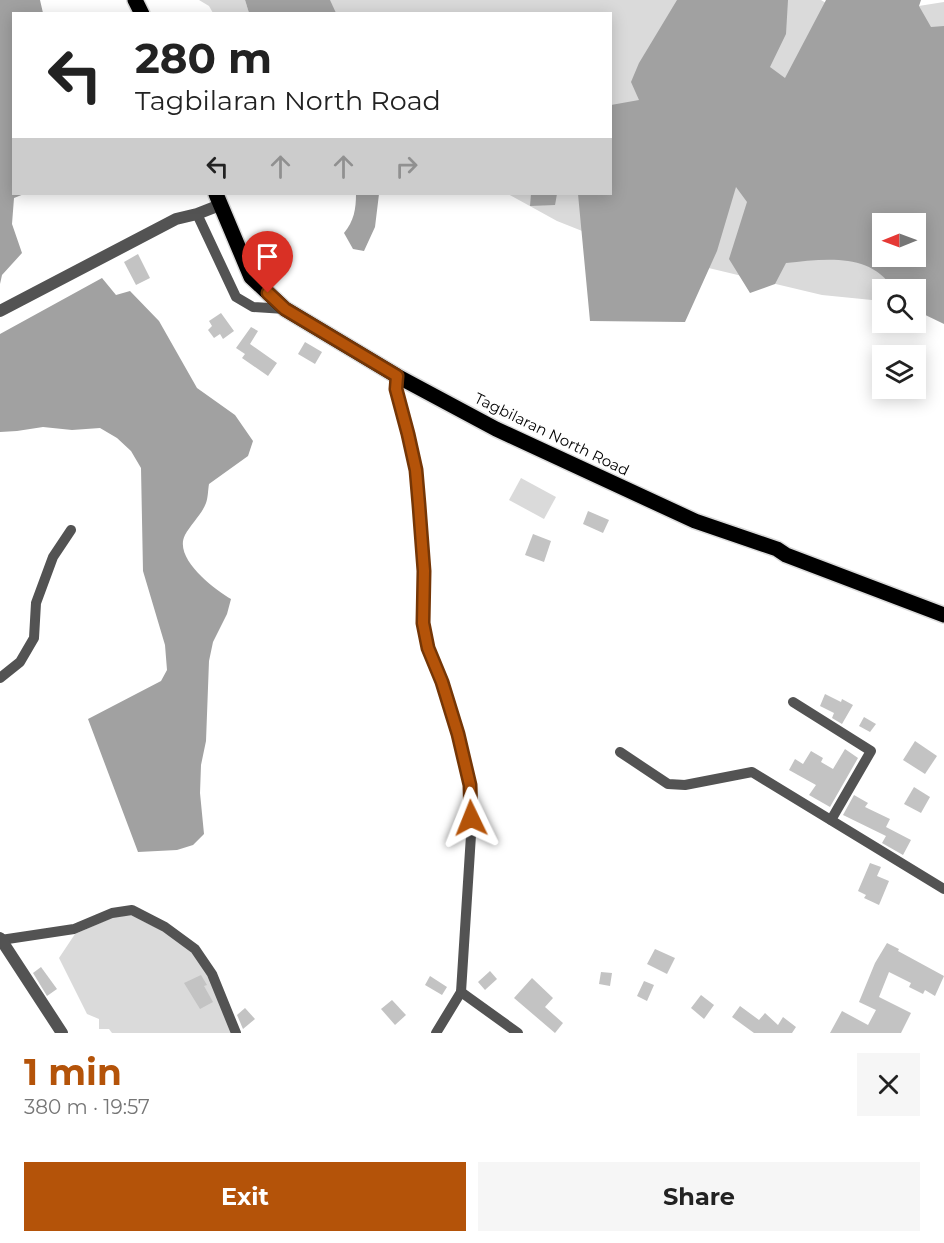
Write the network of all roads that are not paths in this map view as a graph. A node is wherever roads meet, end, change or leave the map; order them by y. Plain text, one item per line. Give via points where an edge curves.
1 (218, 199) edge
2 (197, 214) junction
3 (285, 309) junction
4 (0, 311) edge
5 (397, 376) junction
6 (71, 530) dead end
7 (944, 615) edge
8 (0, 678) edge
9 (793, 702) dead end
10 (620, 752) dead end
11 (831, 820) junction
12 (944, 889) edge
13 (0, 939) edge
14 (461, 992) junction
15 (62, 1033) edge
16 (236, 1033) edge
17 (436, 1033) edge
18 (518, 1033) edge

1 - 2 street
1 - 3 main road, Tagbilaran North Road via 251,277
2 - 3 street via 236,297 252,307
2 - 4 street via 176,219
3 - 5 main road, Tagbilaran North Road
5 - 7 main road, Tagbilaran North Road via 496,429 695,521
5 - 14 street via 396,389 416,470 424,571 423,623 470,785 471,835
6 - 8 street via 53,557 36,603 34,638 20,662
9 - 11 street via 872,751
10 - 11 street via 668,784 685,786 752,772
11 - 12 street
13 - 15 street
13 - 16 street via 74,929 112,913 132,910 165,927 195,950 212,974
14 - 17 street
14 - 18 street

